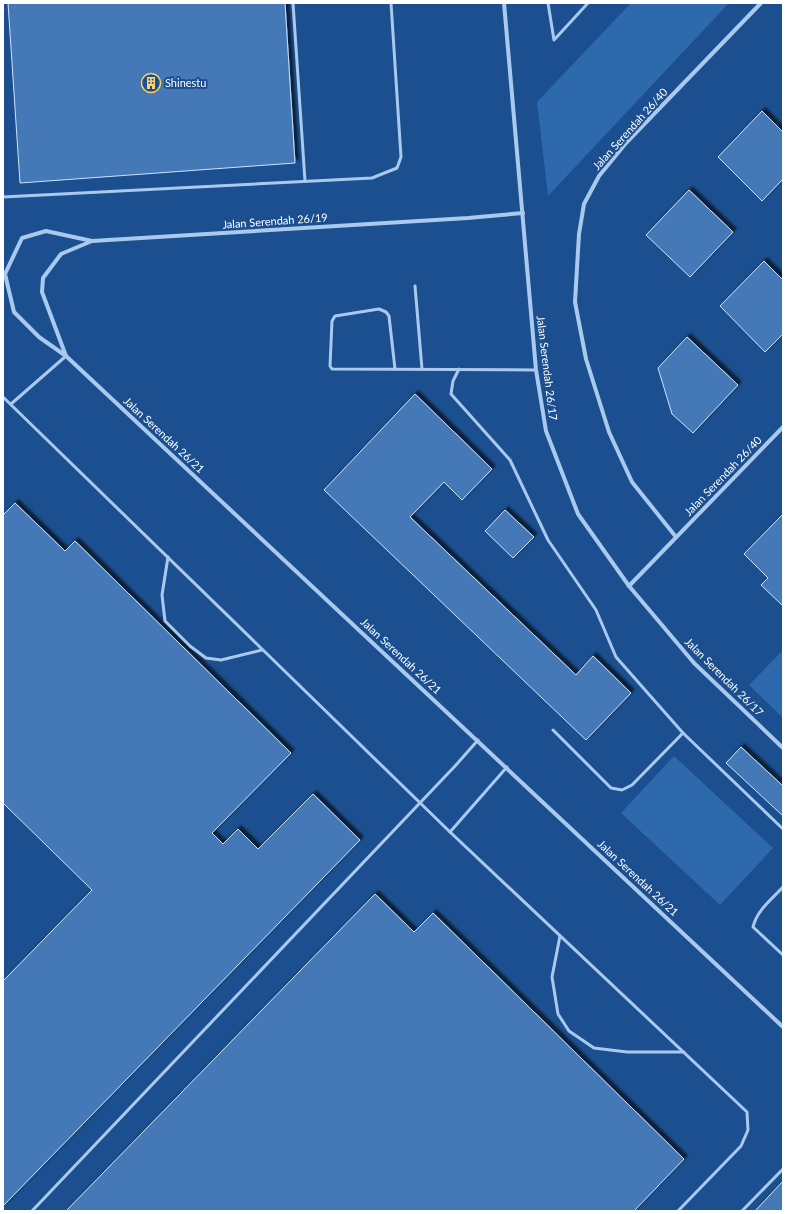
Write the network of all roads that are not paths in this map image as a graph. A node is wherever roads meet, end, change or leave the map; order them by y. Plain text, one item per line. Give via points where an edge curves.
1 (293, 3) edge
2 (392, 3) edge
3 (504, 3) edge
4 (548, 3) edge
5 (588, 3) edge
6 (762, 3) edge
7 (305, 181) junction
8 (3, 198) edge
9 (523, 212) junction
10 (92, 241) junction
11 (43, 278) joint
12 (415, 286) dead end
13 (66, 356) junction
14 (395, 369) junction
15 (422, 369) junction
16 (458, 369) junction
17 (536, 370) junction
18 (3, 397) edge
19 (10, 404) junction
20 (783, 428) edge
21 (676, 537) junction
22 (168, 557) junction
23 (629, 586) junction
24 (262, 650) junction
25 (553, 730) dead end
26 (683, 733) junction
27 (478, 740) junction
28 (783, 748) edge
29 (507, 767) junction
30 (419, 803) junction
31 (783, 829) edge
32 (450, 832) junction
33 (783, 886) edge
34 (560, 936) junction
35 (783, 955) edge
36 (783, 1027) edge
37 (684, 1052) junction
38 (783, 1169) edge
39 (32, 1211) edge
40 (678, 1211) edge
41 (742, 1211) edge

1 - 7 lane
2 - 7 lane via 402,157 397,168 372,178
3 - 9 street, Jalan Serendah 26/17
4 - 5 lane via 554,40
6 - 21 street, Jalan Serendah 26/40 via 626,143 599,176 584,204 579,234 575,302 586,359 609,432 632,482
7 - 8 lane
9 - 10 street, Jalan Serendah 26/19 via 468,218
9 - 17 street, Jalan Serendah 26/17
10 - 11 street, Jalan Serendah 26/19 via 61,254
10 - 13 street via 46,231 22,238 5,274 14,312 39,337
11 - 13 street, Jalan Serendah 26/21 via 42,292
12 - 15 lane
13 - 19 lane
13 - 27 street, Jalan Serendah 26/21
14 - 14 lane via 332,369 332,321 335,316 379,309 386,312 390,316
14 - 15 lane
15 - 16 lane
16 - 17 lane
16 - 26 lane via 451,394 510,460 548,540 596,610 616,657
17 - 23 street, Jalan Serendah 26/17 via 546,431 578,514
18 - 19 lane
19 - 22 lane
20 - 21 street, Jalan Serendah 26/40
21 - 23 street, Jalan Serendah 26/40
22 - 24 lane
22 - 24 lane via 162,595 165,621 190,646 206,658 221,660
23 - 28 street, Jalan Serendah 26/17 via 694,663
24 - 30 lane
25 - 26 lane via 611,788 622,790 632,785
26 - 31 lane
27 - 29 street, Jalan Serendah 26/21
27 - 30 lane
29 - 32 lane
29 - 36 street, Jalan Serendah 26/21
30 - 32 lane
30 - 39 lane
32 - 34 lane
33 - 35 lane via 761,910 753,927
34 - 37 lane
34 - 37 lane via 552,977 558,1014 569,1031 594,1048 627,1052
37 - 40 lane via 747,1112 748,1130 741,1146
38 - 41 lane

